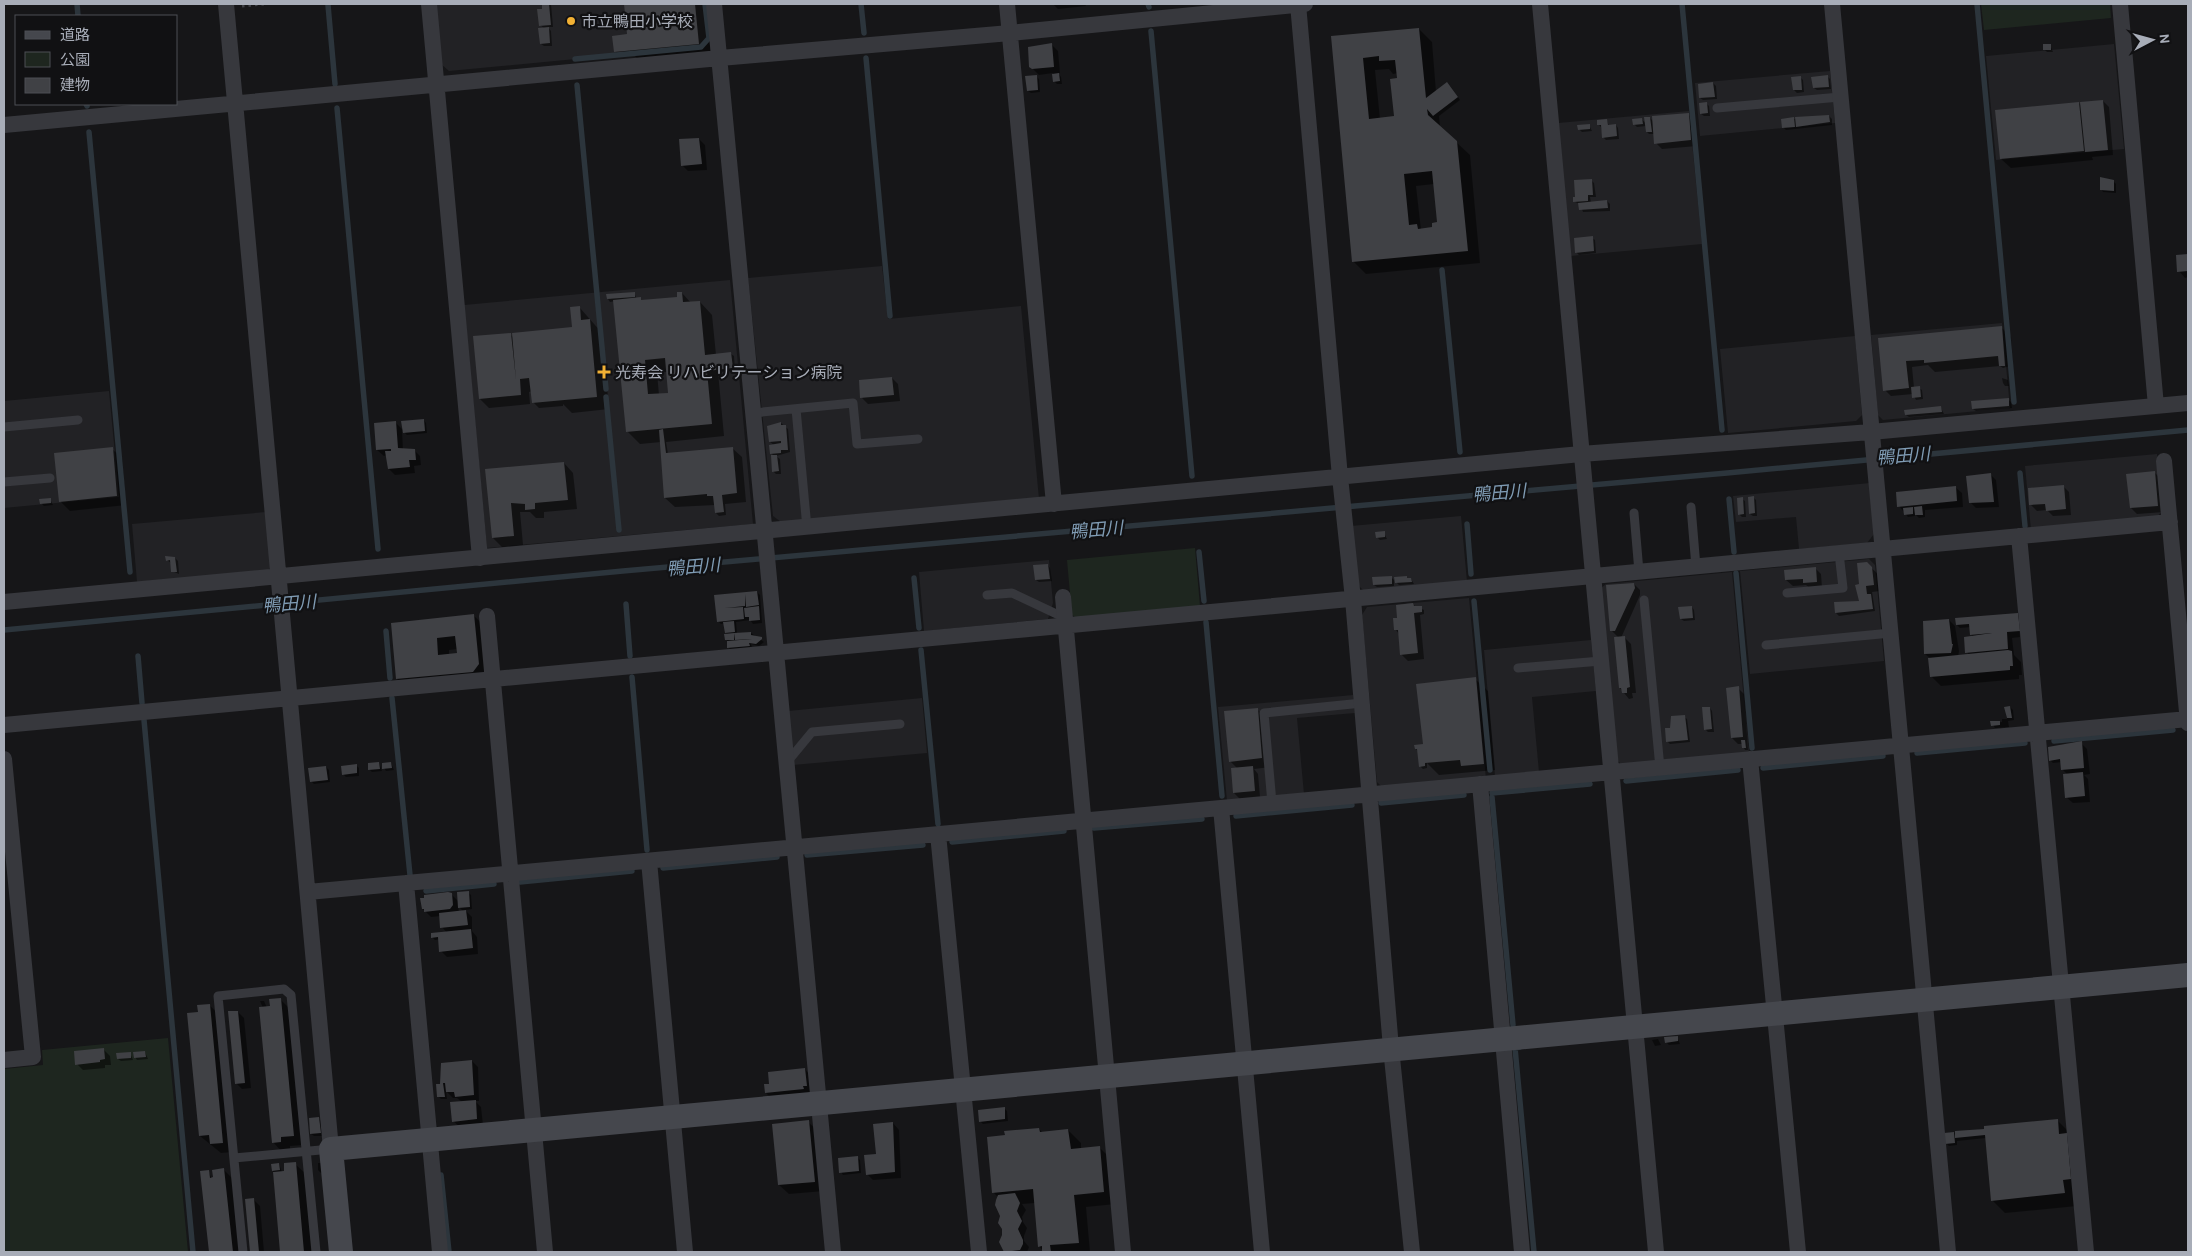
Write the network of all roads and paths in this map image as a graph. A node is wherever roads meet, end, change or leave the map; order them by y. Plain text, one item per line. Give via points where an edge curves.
1 (264, 4) edge
2 (429, 4) edge
3 (714, 4) edge
4 (1007, 4) edge
5 (1300, 4) edge
6 (1540, 4) edge
7 (1832, 4) edge
8 (2120, 4) edge
9 (227, 6) edge
10 (1010, 33) junction
11 (720, 58) junction
12 (437, 84) junction
13 (1840, 97) junction
14 (236, 104) junction
15 (1717, 108) dead end
16 (4, 125) edge
17 (2188, 403) edge
18 (2156, 406) junction
19 (796, 409) junction
20 (753, 413) junction
21 (78, 420) dead end
22 (4, 427) edge
23 (1872, 436) junction
24 (918, 438) dead end
25 (1582, 459) junction
26 (2164, 461) dead end
27 (50, 478) dead end
28 (4, 482) edge
29 (1340, 482) junction
30 (1054, 504) junction
31 (1691, 507) dead end
32 (1634, 512) dead end
33 (2170, 522) junction
34 (807, 528) junction
35 (2019, 536) junction
36 (764, 537) junction
37 (1882, 549) junction
38 (1839, 553) junction
39 (480, 558) junction
40 (1696, 567) junction
41 (1639, 572) junction
42 (1593, 576) junction
43 (279, 582) junction
44 (1787, 593) dead end
45 (987, 595) dead end
46 (1063, 597) dead end
47 (1353, 599) junction
48 (1644, 600) dead end
49 (4, 602) edge
50 (487, 616) dead end
51 (1065, 622) junction
52 (1891, 633) junction
53 (1766, 645) dead end
54 (778, 654) junction
55 (1601, 661) junction
56 (1518, 668) dead end
57 (493, 680) junction
58 (290, 700) junction
59 (1362, 703) junction
60 (2188, 719) edge
61 (2188, 723) edge
62 (900, 724) dead end
63 (4, 725) edge
64 (2037, 733) junction
65 (1901, 746) junction
66 (4, 759) edge
67 (1750, 759) junction
68 (788, 761) junction
69 (1660, 768) junction
70 (1611, 772) junction
71 (1480, 784) junction
72 (1370, 794) junction
73 (1272, 804) junction
74 (1221, 808) junction
75 (1083, 821) junction
76 (938, 834) junction
77 (796, 848) junction
78 (649, 861) junction
79 (510, 874) junction
80 (406, 883) junction
81 (308, 892) junction
82 (2188, 975) edge
83 (2061, 986) junction
84 (1924, 999) junction
85 (1775, 1013) junction
86 (1635, 1026) junction
87 (1503, 1038) junction
88 (1391, 1048) junction
89 (4, 1060) edge
90 (1244, 1062) junction
91 (1106, 1075) junction
92 (963, 1089) junction
93 (819, 1102) junction
94 (672, 1116) junction
95 (534, 1129) junction
96 (430, 1139) junction
97 (331, 1149) junction
98 (306, 1151) junction
99 (234, 1158) junction
100 (243, 1252) edge
101 (316, 1252) edge
102 (341, 1252) edge
103 (440, 1252) edge
104 (545, 1252) edge
105 (685, 1252) edge
106 (833, 1252) edge
107 (979, 1252) edge
108 (1123, 1252) edge
109 (1262, 1252) edge
110 (1412, 1252) edge
111 (1522, 1252) edge
112 (1656, 1252) edge
113 (1798, 1252) edge
114 (1948, 1252) edge
115 (2086, 1252) edge

1 - 9 path
2 - 12 street
3 - 11 street
4 - 10 street
5 - 10 street
5 - 29 street
6 - 25 street
7 - 13 street
8 - 18 street
9 - 14 street
10 - 11 street
10 - 30 street
11 - 12 street
11 - 20 street
12 - 14 street
12 - 39 street
13 - 15 lane
13 - 23 street
14 - 16 street
14 - 43 street
17 - 18 street
18 - 23 street
19 - 20 lane
19 - 24 lane via 853,403 857,444
19 - 34 lane
20 - 36 street
21 - 22 lane
23 - 25 street
23 - 37 street
25 - 29 street
25 - 42 street
26 - 33 street
27 - 28 lane
29 - 30 street
29 - 47 street
30 - 34 street
31 - 40 lane
32 - 41 lane
33 - 35 street
33 - 60 street
34 - 36 street
35 - 37 street
35 - 64 street
36 - 39 street
36 - 54 street
37 - 38 street
37 - 52 street
38 - 40 street
38 - 44 lane via 1843,588
39 - 43 street
40 - 41 street
41 - 42 street
42 - 47 street
42 - 55 street
43 - 49 street
43 - 58 street
45 - 51 lane via 1012,593
46 - 51 street
47 - 51 street
47 - 59 street
48 - 69 lane
50 - 57 street
51 - 54 street
51 - 75 street
52 - 53 lane
52 - 65 street
54 - 57 street
54 - 68 street
55 - 56 lane
55 - 70 street
57 - 58 street
57 - 79 street
58 - 63 street
58 - 81 street
59 - 72 street
59 - 73 lane via 1264,713
60 - 61 street
60 - 64 street
62 - 68 lane via 812,732
64 - 65 street
64 - 83 street
65 - 67 street
65 - 84 street
66 - 89 street via 33,1056
67 - 69 street
67 - 85 street
68 - 77 street
69 - 70 street
70 - 71 street
70 - 86 street
71 - 72 street
71 - 87 street
72 - 73 street
72 - 88 street
73 - 74 street
74 - 75 street
74 - 90 street
75 - 76 street
75 - 91 street
76 - 77 street
76 - 92 street
77 - 78 street
77 - 93 street
78 - 79 street
78 - 94 street
79 - 80 street
79 - 95 street
80 - 81 street
80 - 96 street
81 - 97 street
82 - 83 street
83 - 84 street
83 - 115 street
84 - 85 street
84 - 114 street
85 - 86 street
85 - 113 street
86 - 87 street
86 - 112 street
87 - 88 street
87 - 111 street
88 - 90 street
88 - 110 street
90 - 91 street
90 - 109 street
91 - 92 street
91 - 108 street
92 - 93 street
92 - 107 street
93 - 94 street
93 - 106 street
94 - 95 street
94 - 105 street
95 - 96 street
95 - 104 street
96 - 97 street
96 - 103 street
97 - 98 lane
97 - 102 street
98 - 99 lane
98 - 99 lane via 291,995 284,989 218,996
98 - 101 lane
99 - 100 lane

